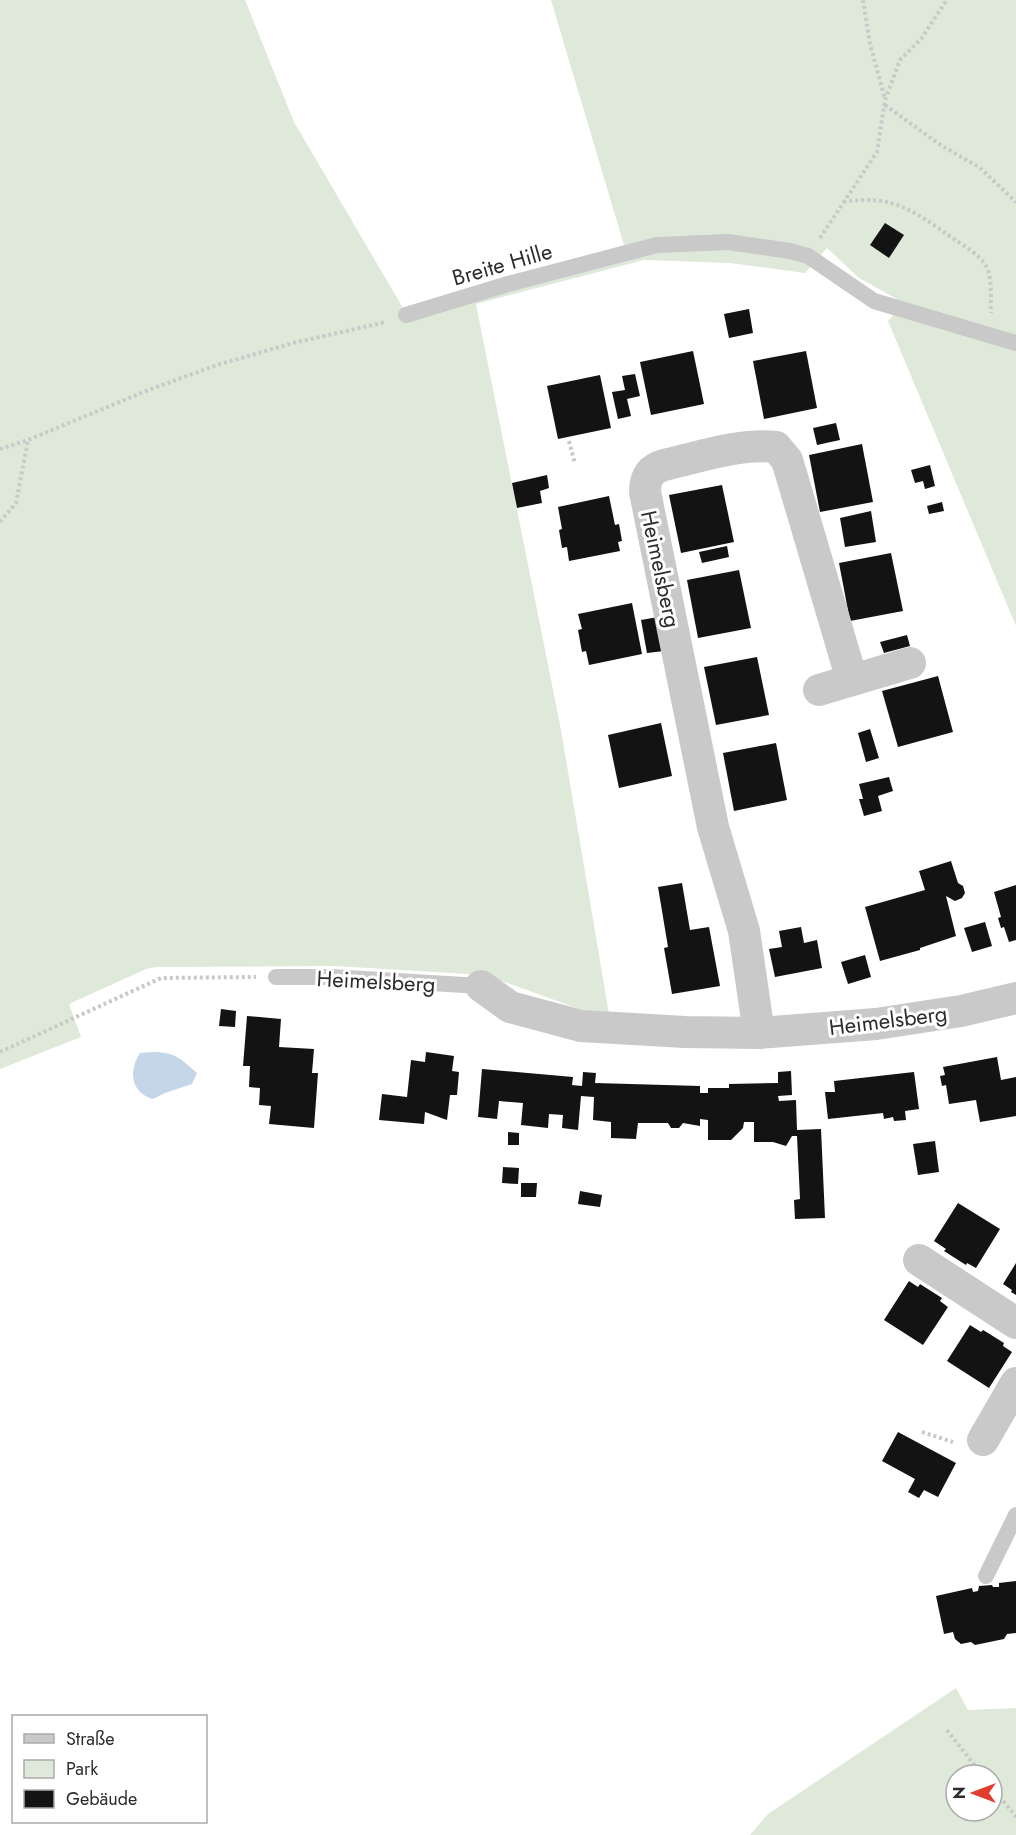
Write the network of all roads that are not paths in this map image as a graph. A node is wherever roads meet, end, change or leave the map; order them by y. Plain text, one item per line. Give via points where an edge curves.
1 (406, 315) road end
2 (1016, 343) edge
3 (910, 663) dead end
4 (852, 680) junction
5 (819, 690) dead end
6 (276, 977) road end
7 (481, 986) joint
8 (1016, 998) edge
9 (759, 1033) junction
10 (918, 1260) dead end
11 (1016, 1323) edge
12 (1016, 1383) edge
13 (983, 1440) dead end
14 (1016, 1515) edge
15 (986, 1576) dead end

1 - 2 lane, Breite Hille via 657,245 728,242 808,256 874,301
3 - 4 street
4 - 5 street
4 - 9 street, Heimelsberg via 787,460 776,447 759,445 654,469 647,478 645,492 713,827 744,931
6 - 7 lane, Heimelsberg
7 - 9 street, Heimelsberg via 510,1007 581,1026
8 - 9 street, Heimelsberg via 876,1024
10 - 11 street
12 - 13 street
14 - 15 lane

